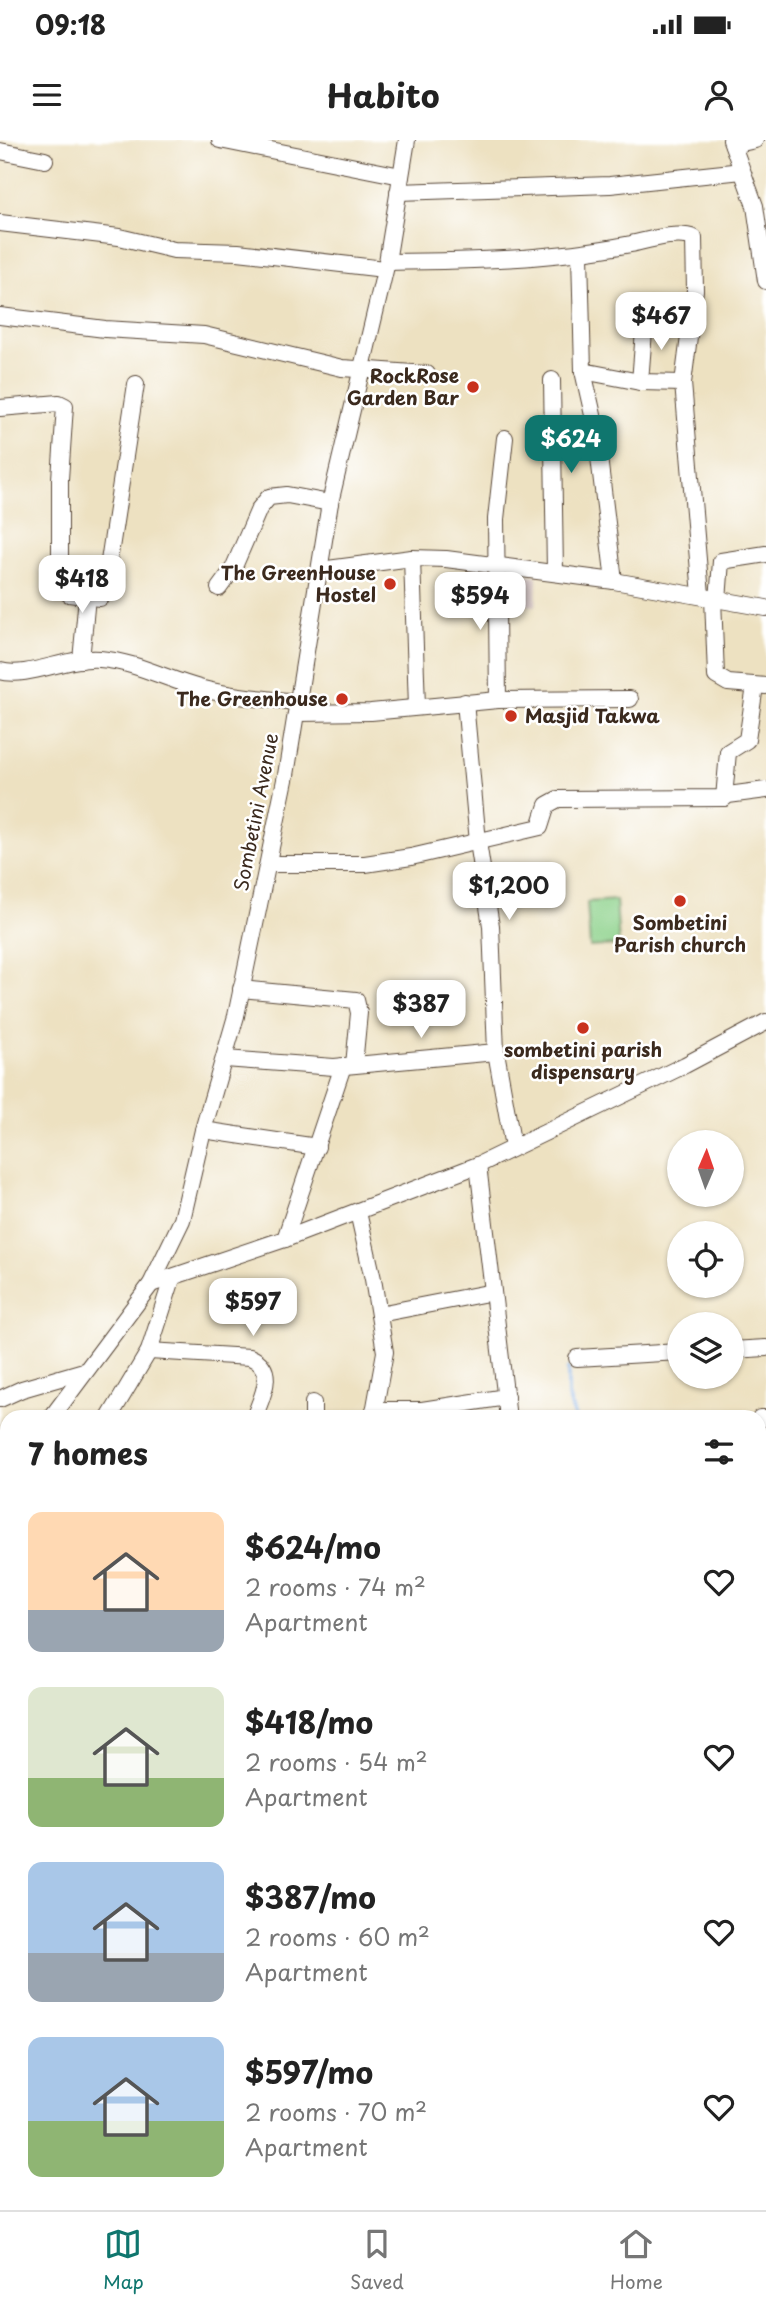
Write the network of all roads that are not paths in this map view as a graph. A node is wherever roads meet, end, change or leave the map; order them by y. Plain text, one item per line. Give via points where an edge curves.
1 (220, 140) edge
2 (407, 140) edge
3 (755, 140) edge
4 (732, 142) edge
5 (0, 151) edge
6 (46, 160) dead end
7 (742, 171) junction
8 (399, 184) junction
9 (760, 206) edge
10 (0, 223) edge
11 (580, 254) junction
12 (764, 258) edge
13 (385, 265) junction
14 (766, 281) edge
15 (0, 316) edge
16 (645, 318) dead end
17 (361, 371) junction
18 (583, 371) junction
19 (427, 374) dead end
20 (552, 380) dead end
21 (640, 382) junction
22 (683, 383) junction
23 (136, 384) dead end
24 (0, 408) edge
25 (505, 438) dead end
26 (330, 503) junction
27 (766, 554) edge
28 (412, 558) junction
29 (499, 565) junction
30 (320, 570) junction
31 (555, 572) junction
32 (614, 581) junction
33 (219, 588) dead end
34 (87, 597) junction
35 (711, 598) junction
36 (766, 608) edge
37 (81, 660) junction
38 (0, 671) edge
39 (760, 686) edge
40 (630, 699) dead end
41 (498, 700) junction
42 (464, 702) junction
43 (298, 707) junction
44 (416, 707) junction
45 (766, 790) edge
46 (724, 798) junction
47 (478, 842) junction
48 (268, 864) junction
49 (241, 989) junction
50 (766, 1022) edge
51 (496, 1052) junction
52 (225, 1059) junction
53 (349, 1066) junction
54 (203, 1130) junction
55 (317, 1147) junction
56 (513, 1147) junction
57 (478, 1165) junction
58 (358, 1212) junction
59 (285, 1239) junction
60 (172, 1279) junction
61 (151, 1284) junction
62 (493, 1292) junction
63 (379, 1314) junction
64 (766, 1348) edge
65 (744, 1349) edge
66 (149, 1351) junction
67 (667, 1353) edge
68 (577, 1358) dead end
69 (84, 1371) junction
70 (506, 1398) junction
71 (0, 1399) edge
72 (57, 1410) edge
73 (114, 1410) edge
74 (257, 1410) edge
75 (375, 1410) edge
76 (422, 1410) edge
77 (507, 1410) edge

1 - 8 street
2 - 8 street, Sombetini Avenue
3 - 4 street
4 - 7 street
5 - 6 street
7 - 8 street via 610,185
7 - 9 street
8 - 13 street, Sombetini Avenue
9 - 12 street
10 - 13 street via 119,237 174,250
11 - 13 street
11 - 18 street
11 - 22 street via 650,240 694,238 695,290
12 - 14 street
13 - 17 street, Sombetini Avenue
15 - 17 street via 204,335
16 - 21 street
17 - 19 street
17 - 26 street, Sombetini Avenue
18 - 21 street
18 - 32 street via 595,424
20 - 31 street
21 - 22 street
22 - 35 street
23 - 34 street via 104,594 103,598
24 - 34 street via 65,406 60,586 64,592
25 - 29 street via 497,504
26 - 30 street, Sombetini Avenue
26 - 33 street via 287,495 269,497
27 - 35 street via 721,561
28 - 29 street
28 - 30 street
28 - 44 street
29 - 31 street
29 - 41 street
30 - 43 street, Sombetini Avenue
31 - 32 street
32 - 35 street
34 - 37 street
35 - 36 street
35 - 39 street via 716,676 728,683
37 - 38 street via 13,674
37 - 43 street via 134,664 187,684
39 - 46 street via 747,740 728,752
40 - 41 street
41 - 42 street
42 - 44 street
42 - 47 street
43 - 44 street via 371,712
43 - 48 street, Sombetini Avenue
45 - 46 street
46 - 47 street via 558,800 547,806 540,827
47 - 48 street via 365,864
47 - 51 street via 491,926
48 - 49 street, Sombetini Avenue
49 - 52 street, Sombetini Avenue
49 - 53 street via 356,1000 359,1013
50 - 56 street
51 - 53 street
51 - 56 street
52 - 53 street
52 - 54 street, Sombetini Avenue
53 - 55 street
54 - 55 street
54 - 61 street, Sombetini Avenue via 182,1220
55 - 59 street
56 - 57 street
57 - 58 street
57 - 62 street
58 - 59 street
58 - 63 street
59 - 60 street
60 - 61 street
60 - 66 street
61 - 69 street, Sombetini Avenue
62 - 63 street
62 - 70 street
63 - 75 street via 384,1361
64 - 65 street
66 - 73 street
66 - 74 street via 250,1356 266,1372
67 - 68 street
69 - 71 street
69 - 72 street, Sombetini Avenue
70 - 76 street
70 - 77 street

